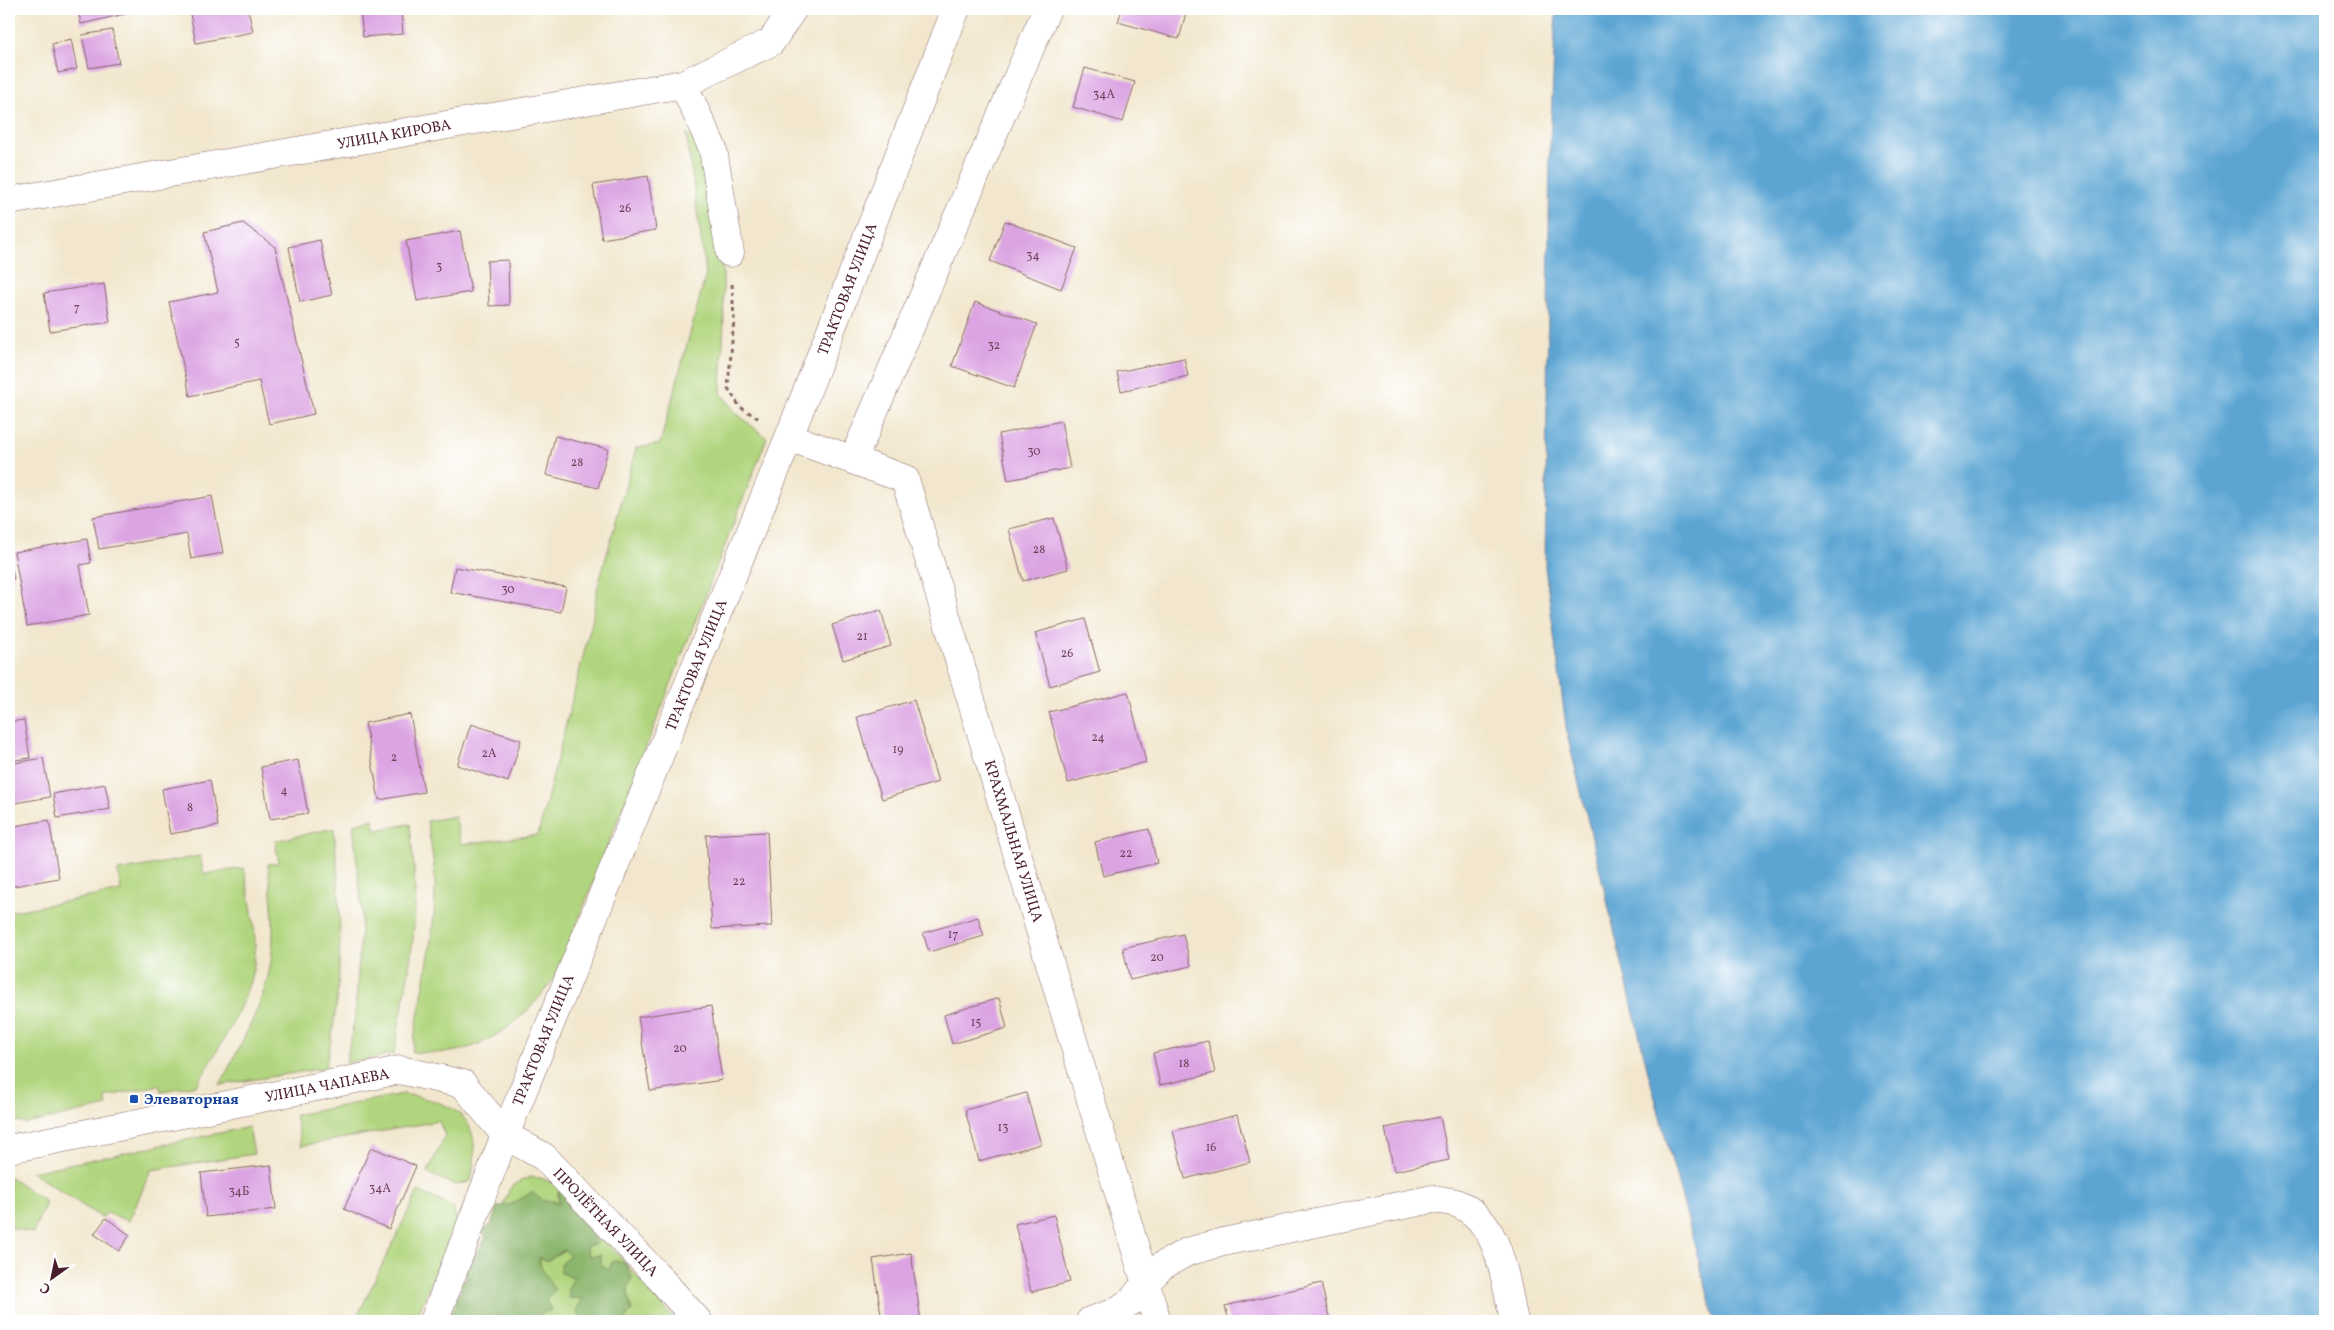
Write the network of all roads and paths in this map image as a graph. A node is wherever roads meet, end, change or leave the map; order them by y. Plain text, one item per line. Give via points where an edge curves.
1 (793, 9) edge
2 (956, 9) edge
3 (1048, 9) edge
4 (683, 84) junction
5 (9, 201) edge
6 (730, 253) dead end
7 (734, 319) dead end
8 (789, 437) junction
9 (853, 460) junction
10 (505, 1135) junction
11 (9, 1148) edge
12 (1146, 1282) junction
13 (434, 1321) edge
14 (698, 1321) edge
15 (1090, 1321) edge
16 (1157, 1321) edge
17 (1514, 1321) edge

1 - 4 street, УЛИЦА КИРОВА via 771,42
2 - 8 street, ТРАКТОВАЯ УЛИЦА
3 - 9 street
4 - 5 street, УЛИЦА КИРОВА
4 - 6 street via 714,149
7 - 8 path via 728,388 740,407
8 - 9 street, КРАХМАЛЬНАЯ УЛИЦА
8 - 10 street, ТРАКТОВАЯ УЛИЦА
9 - 12 street, КРАХМАЛЬНАЯ УЛИЦА via 905,479
10 - 11 street, УЛИЦА ЧАПАЕВА via 463,1084 400,1070
10 - 13 street, ТРАКТОВАЯ УЛИЦА
10 - 14 street, ПРОЛЁТНАЯ УЛИЦА via 544,1157
12 - 15 street via 1132,1301 1113,1313
12 - 16 street, КРАХМАЛЬНАЯ УЛИЦА
12 - 17 street via 1162,1266 1188,1252 1433,1199 1457,1203 1472,1213 1494,1240

